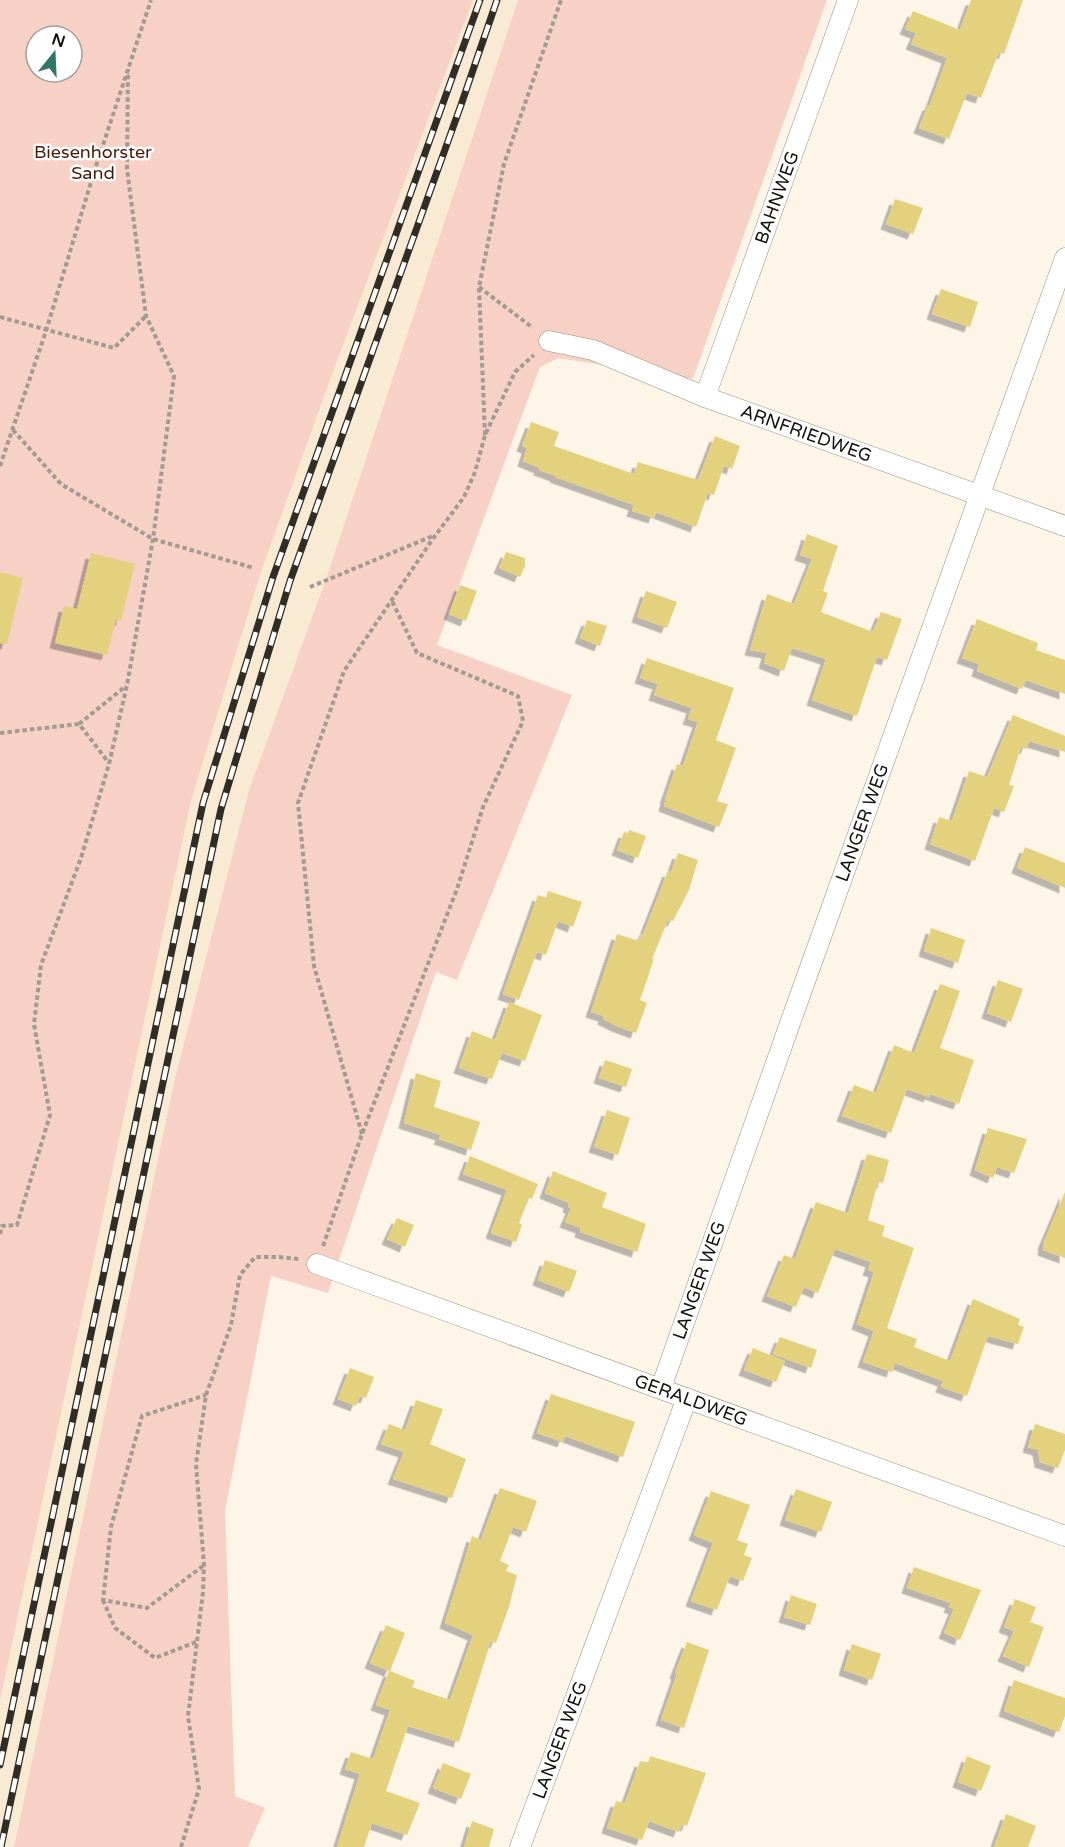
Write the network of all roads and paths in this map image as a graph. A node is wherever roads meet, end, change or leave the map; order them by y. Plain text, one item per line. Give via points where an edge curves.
1 (151, 0) edge
2 (561, 0) edge
3 (848, 0) edge
4 (128, 69) junction
5 (1065, 258) edge
6 (479, 287) junction
7 (146, 316) junction
8 (0, 317) edge
9 (46, 331) junction
10 (549, 341) junction
11 (705, 397) junction
12 (13, 430) junction
13 (485, 435) junction
14 (0, 466) edge
15 (979, 496) junction
16 (1065, 526) edge
17 (436, 534) junction
18 (153, 539) junction
19 (254, 568) dead end
20 (310, 587) dead end
21 (392, 601) junction
22 (127, 686) junction
23 (79, 724) junction
24 (0, 733) edge
25 (109, 764) junction
26 (362, 1134) junction
27 (0, 1234) edge
28 (310, 1262) junction
29 (661, 1388) junction
30 (206, 1395) junction
31 (687, 1398) junction
32 (1065, 1536) edge
33 (204, 1565) junction
34 (103, 1600) junction
35 (197, 1642) junction
36 (181, 1847) edge
37 (520, 1847) edge

1 - 4 path
2 - 6 path via 504,164
3 - 11 street, BAHNWEG
4 - 7 path via 127,169
4 - 9 path
5 - 15 street, LANGER WEG
6 - 10 path
6 - 13 path
7 - 9 path via 114,348
7 - 18 path via 174,376
8 - 9 path
9 - 12 path
10 - 11 street, ARNFRIEDWEG via 593,350
10 - 13 path via 516,372
11 - 15 street, ARNFRIEDWEG
12 - 14 path
12 - 18 path via 61,484
13 - 17 path via 464,497
15 - 16 street, ARNFRIEDWEG
15 - 29 street, LANGER WEG
17 - 20 path
17 - 21 path
18 - 19 path
18 - 22 path
21 - 26 path via 344,671 298,803 314,966
21 - 26 path via 417,653 518,696 523,721 483,807 457,889
22 - 23 path
22 - 25 path
23 - 24 path
23 - 25 path
25 - 27 path via 81,858 41,965 34,1024 50,1115 17,1225 2,1226
26 - 28 path
28 - 29 street, GERALDWEG
28 - 30 path via 255,1257 240,1275 231,1324
29 - 31 street, GERALDWEG
30 - 33 path via 196,1464
30 - 34 path via 142,1416 111,1527
31 - 32 street, GERALDWEG
31 - 37 street, LANGER WEG
33 - 34 path via 147,1608
33 - 35 path
34 - 35 path via 116,1628 155,1658
35 - 36 path via 188,1716 199,1788

